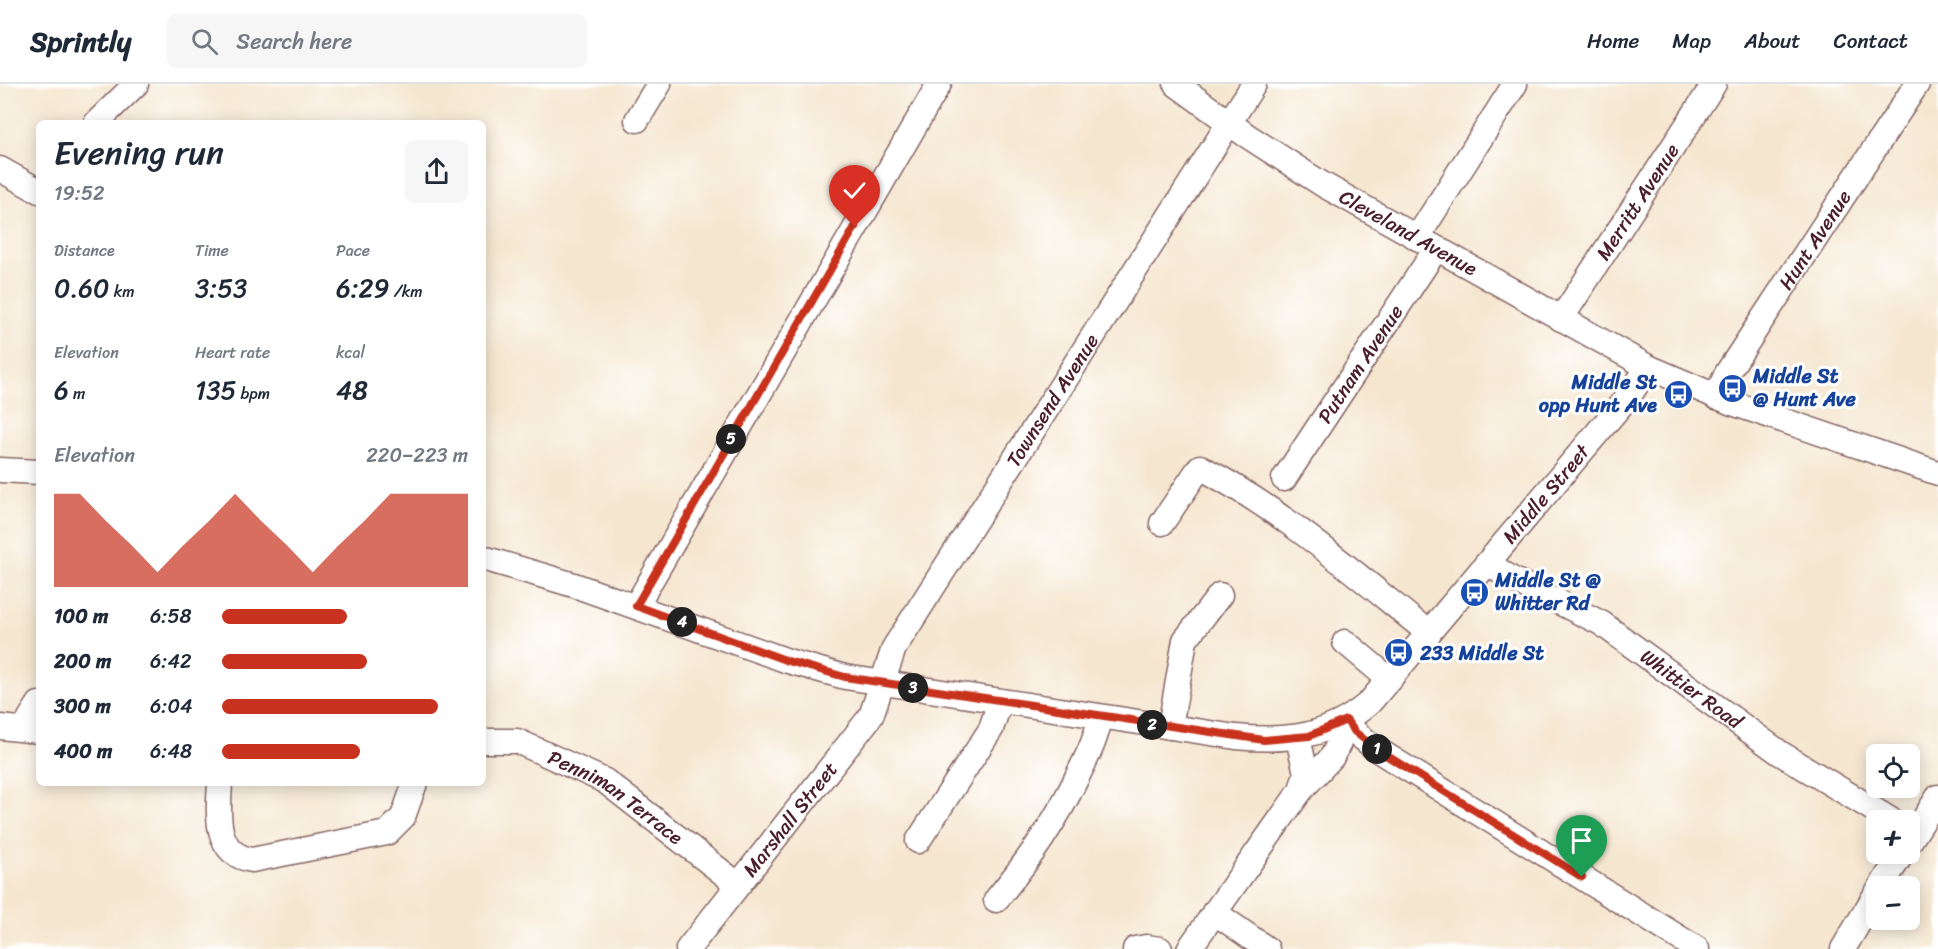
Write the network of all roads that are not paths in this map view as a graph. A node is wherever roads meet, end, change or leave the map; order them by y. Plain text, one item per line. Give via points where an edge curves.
1 (136, 84) edge
2 (659, 84) edge
3 (939, 84) edge
4 (1176, 84) edge
5 (1254, 84) edge
6 (1515, 84) edge
7 (1714, 84) edge
8 (1917, 84) edge
9 (99, 120) edge
10 (637, 120) dead end
11 (1229, 123) junction
12 (0, 169) edge
13 (36, 188) edge
14 (1427, 244) junction
15 (1561, 319) junction
16 (1648, 367) junction
17 (1716, 397) junction
18 (0, 470) edge
19 (36, 472) edge
20 (1938, 473) edge
21 (1284, 479) dead end
22 (1162, 522) dead end
23 (486, 559) edge
24 (1488, 563) junction
25 (1220, 595) dead end
26 (636, 606) junction
27 (1429, 633) junction
28 (1345, 642) dead end
29 (1390, 680) junction
30 (882, 683) junction
31 (1000, 701) junction
32 (36, 709) edge
33 (1100, 717) junction
34 (1342, 723) junction
35 (1170, 727) junction
36 (0, 728) edge
37 (33, 731) edge
38 (1298, 738) junction
39 (486, 741) edge
40 (220, 786) edge
41 (414, 786) edge
42 (1301, 790) junction
43 (1938, 797) edge
44 (1874, 810) edge
45 (1920, 824) edge
46 (918, 841) dead end
47 (737, 884) junction
48 (996, 900) dead end
49 (1866, 911) edge
50 (1214, 912) junction
51 (688, 949) edge
52 (1135, 949) edge
53 (1160, 949) edge
54 (1189, 949) edge
55 (1267, 949) edge
56 (1697, 949) edge
57 (1843, 949) edge

1 - 9 street
2 - 10 street
3 - 26 street
4 - 11 street, Cleveland Avenue
5 - 11 street, Townsend Avenue
6 - 14 street, Putnam Avenue
7 - 15 street, Merritt Avenue
8 - 17 street, Hunt Avenue via 1727,373
11 - 14 street, Cleveland Avenue
11 - 30 street, Townsend Avenue via 894,648
12 - 13 street
14 - 15 street, Cleveland Avenue
14 - 21 street, Putnam Avenue
15 - 16 street, Cleveland Avenue
16 - 17 street
16 - 24 street, Middle Street via 1631,393
17 - 20 street
18 - 19 street
22 - 27 street via 1200,467 1278,513
23 - 26 street, Middle Street
24 - 27 street, Middle Street
24 - 44 street, Whittier Road via 1601,623 1780,753
25 - 35 street via 1185,640
26 - 30 street, Middle Street via 788,661
27 - 29 street, Middle Street
28 - 29 street
29 - 34 street, Middle Street via 1370,702
30 - 31 street, Middle Street
30 - 47 street, Marshall Street via 865,725
31 - 33 street, Middle Street
31 - 46 street via 991,729
32 - 37 street via 30,718
33 - 35 street, Middle Street
33 - 48 street via 1091,748 1059,816
34 - 38 street, Middle Street
34 - 42 street via 1336,749 1324,768
34 - 56 street via 1376,749
35 - 38 street, Middle Street via 1264,740
36 - 37 street
38 - 42 street via 1306,773
39 - 47 street, Penniman Terrace via 517,741 605,781
40 - 41 street via 221,838 233,853 252,860 387,833 403,817
42 - 50 street
43 - 45 street
47 - 51 street, Marshall Street
49 - 57 street
50 - 54 street
50 - 55 street
52 - 53 street

